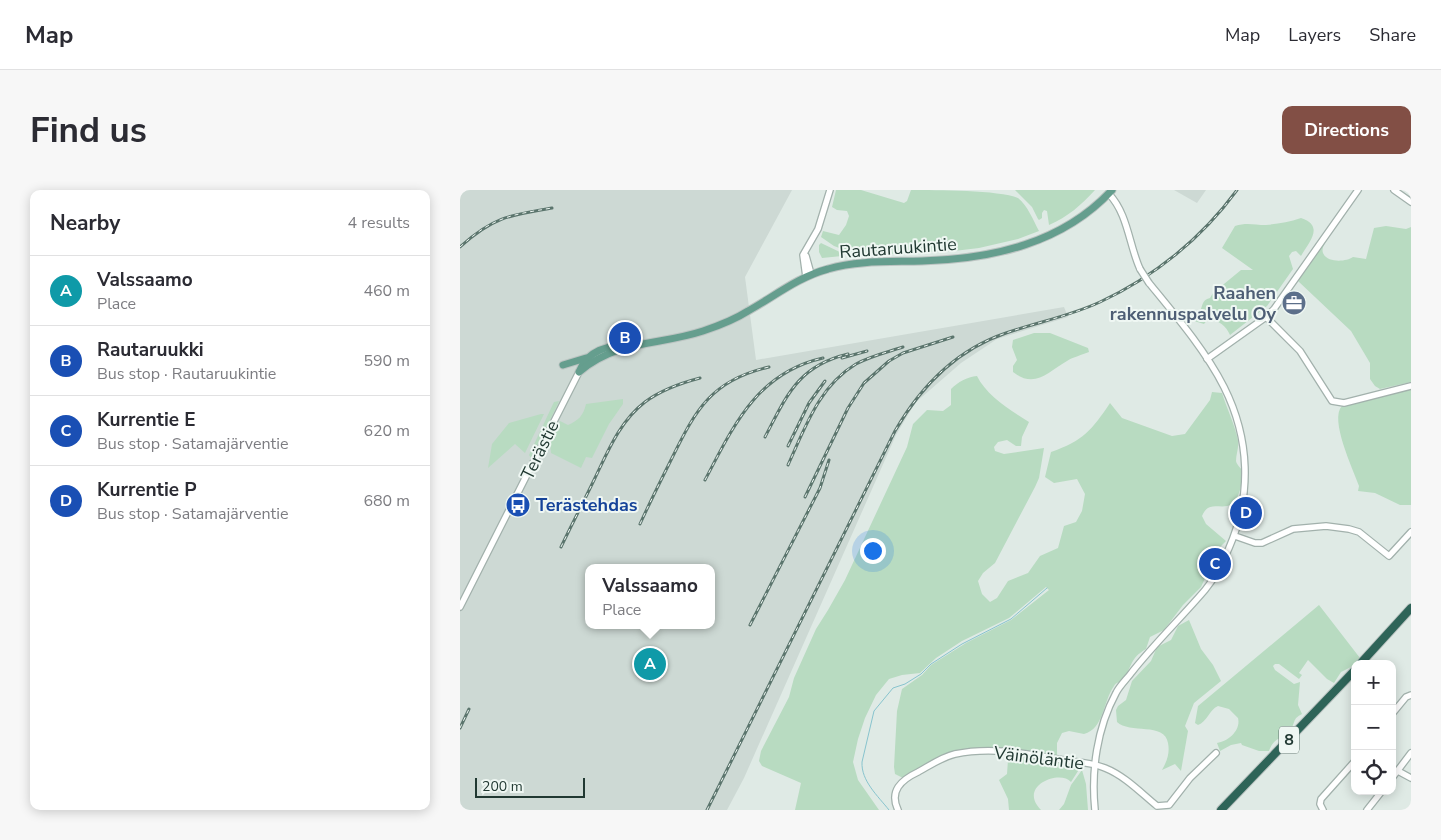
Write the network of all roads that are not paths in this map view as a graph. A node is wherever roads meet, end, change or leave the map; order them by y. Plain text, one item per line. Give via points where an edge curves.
1 (830, 190) edge
2 (1358, 190) edge
3 (1395, 190) edge
4 (1110, 192) edge
5 (1411, 202) edge
6 (808, 276) junction
7 (1266, 316) junction
8 (654, 342) junction
9 (586, 358) junction
10 (1207, 359) junction
11 (563, 364) dead end
12 (579, 372) junction
13 (1411, 386) edge
14 (1411, 532) edge
15 (1234, 536) junction
16 (460, 607) edge
17 (1411, 608) edge
18 (1364, 660) edge
19 (1351, 674) edge
20 (1411, 695) edge
21 (1396, 709) edge
22 (1216, 753) dead end
23 (1411, 753) edge
24 (1094, 765) junction
25 (1351, 765) edge
26 (1398, 771) junction
27 (1396, 773) edge
28 (1411, 778) edge
29 (1379, 795) edge
30 (898, 810) edge
31 (1095, 810) edge
32 (1221, 810) edge
33 (1323, 810) edge
34 (1367, 810) edge

1 - 6 street via 818,229 808,246
2 - 7 street
3 - 5 street
4 - 6 main road, Rautaruukintie via 1064,229 1017,248 954,259 850,264
4 - 10 street, bridge via 1121,213 1140,269
6 - 8 main road, Rautaruukintie via 718,326
7 - 10 street
7 - 13 street via 1300,351 1332,401 1344,403
8 - 9 main road, Rautaruukintie via 612,346
8 - 12 main road, Rautaruukintie via 611,352
9 - 11 main road, Rautaruukintie
9 - 12 main road
10 - 15 street via 1224,387 1239,424 1244,453 1245,494
12 - 16 street, Terästie
14 - 15 street via 1388,556 1359,532 1326,526 1293,529 1262,543
15 - 24 street via 1206,588 1116,692 1104,722
17 - 18 highway
19 - 32 highway, 8
20 - 21 street
22 - 24 street via 1164,807 1157,806 1121,776
23 - 26 street
24 - 30 street, Väinöläntie via 1005,750 974,750 952,755 900,783 895,803
24 - 31 street
25 - 33 street via 1321,799
26 - 27 street
26 - 28 street
29 - 34 street

